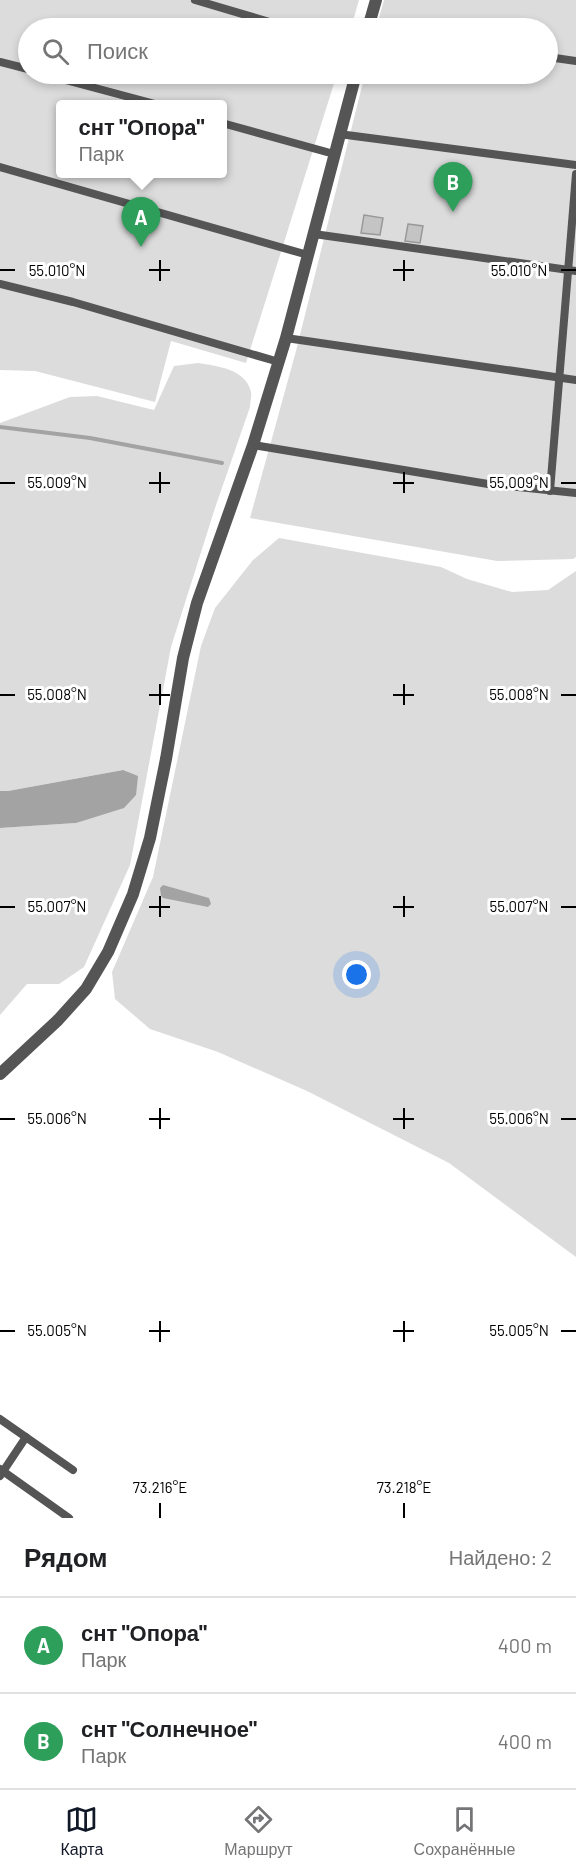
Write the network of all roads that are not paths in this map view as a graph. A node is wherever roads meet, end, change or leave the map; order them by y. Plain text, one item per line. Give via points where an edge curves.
1 (195, 0) edge
2 (376, 0) edge
3 (256, 18) edge
4 (371, 18) edge
5 (558, 58) edge
6 (576, 61) edge
7 (0, 62) edge
8 (18, 66) edge
9 (79, 84) edge
10 (353, 84) edge
11 (137, 100) edge
12 (227, 124) edge
13 (339, 134) junction
14 (334, 154) junction
15 (576, 165) edge
16 (0, 167) edge
17 (576, 174) edge
18 (314, 234) junction
19 (308, 255) junction
20 (567, 270) junction
21 (576, 271) edge
22 (0, 284) edge
23 (286, 338) junction
24 (279, 362) junction
25 (559, 378) junction
26 (576, 380) edge
27 (253, 445) junction
28 (550, 491) junction
29 (576, 493) edge
30 (0, 1074) edge
31 (0, 1419) edge
32 (26, 1437) junction
33 (73, 1470) dead end
34 (1, 1472) edge
35 (69, 1518) edge

1 - 3 lane
2 - 4 street
5 - 6 lane
7 - 8 lane
9 - 11 lane
10 - 13 street
12 - 14 lane
13 - 14 street
13 - 15 lane
14 - 18 street
16 - 19 lane
17 - 20 lane
18 - 19 street
18 - 20 lane
19 - 23 street
20 - 21 lane
20 - 25 lane
22 - 24 lane
23 - 24 street
23 - 25 lane
24 - 27 street
25 - 26 lane
25 - 28 lane
27 - 28 lane
27 - 30 street via 197,603 150,838 133,894 108,952 86,988
28 - 29 lane
31 - 32 lane
32 - 33 lane
32 - 34 lane
34 - 35 lane

